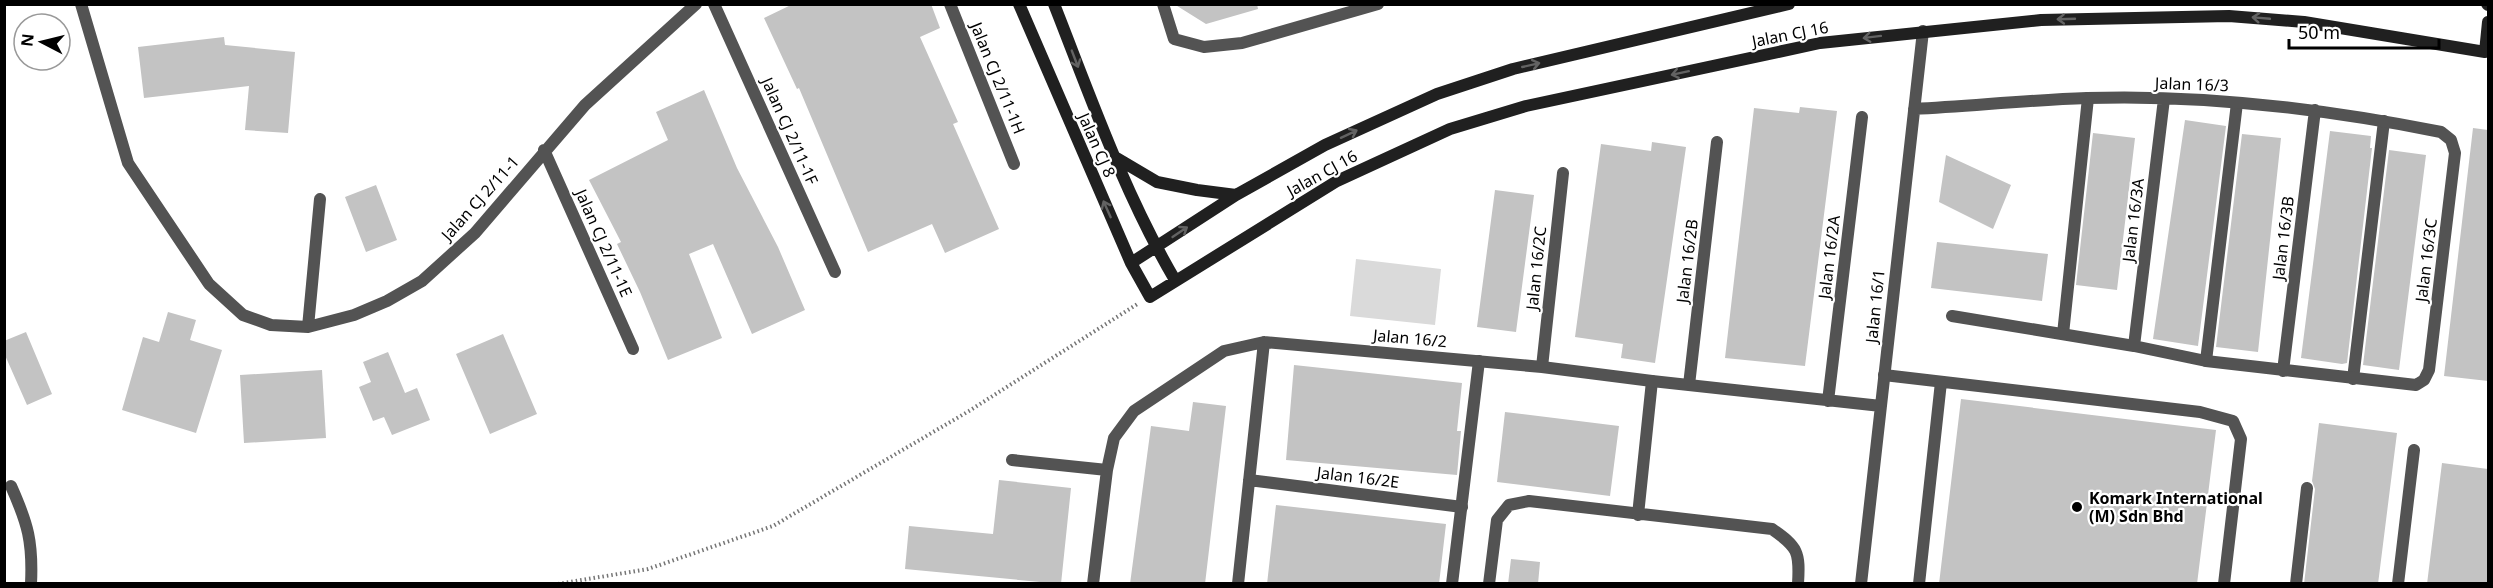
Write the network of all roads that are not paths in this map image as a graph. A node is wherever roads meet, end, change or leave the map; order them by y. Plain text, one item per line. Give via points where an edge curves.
1 (81, 4) edge
2 (696, 4) edge
3 (714, 4) edge
4 (950, 4) edge
5 (1019, 4) edge
6 (1054, 4) edge
7 (1164, 4) edge
8 (1378, 4) edge
9 (1789, 4) edge
10 (2488, 22) edge
11 (1923, 31) junction
12 (2487, 52) edge
13 (2088, 98) junction
14 (2164, 99) junction
15 (2237, 103) junction
16 (1914, 109) junction
17 (2315, 110) junction
18 (1862, 117) dead end
19 (2384, 121) junction
20 (1717, 142) dead end
21 (544, 150) junction
22 (2455, 153) joint
23 (1113, 156) junction
24 (1014, 164) dead end
25 (1563, 173) dead end
26 (1236, 195) junction
27 (320, 199) dead end
28 (1156, 248) junction
29 (1131, 263) junction
30 (835, 272) dead end
31 (1175, 280) junction
32 (1150, 297) joint
33 (1952, 315) dead end
34 (308, 327) junction
35 (2063, 334) junction
36 (1264, 342) junction
37 (2134, 346) junction
38 (633, 349) dead end
39 (1479, 361) junction
40 (2206, 361) junction
41 (1542, 367) junction
42 (2283, 371) junction
43 (1884, 375) junction
44 (2353, 378) junction
45 (1652, 381) junction
46 (1941, 382) junction
47 (1689, 385) junction
48 (1828, 400) junction
49 (1881, 406) junction
50 (2414, 450) dead end
51 (1012, 460) dead end
52 (1107, 470) junction
53 (1249, 480) junction
54 (11, 486) dead end
55 (2307, 488) dead end
56 (1462, 507) junction
57 (1638, 515) junction
58 (31, 584) edge
59 (1093, 584) edge
60 (1238, 584) edge
61 (1452, 584) edge
62 (1489, 584) edge
63 (1798, 584) edge
64 (1861, 584) edge
65 (1919, 584) edge
66 (2224, 584) edge
67 (2296, 584) edge
68 (2398, 584) edge

1 - 34 street, Jalan CJ 2/11-1 via 128,163 209,284 243,315 271,325
2 - 21 street, Jalan CJ 2/11-1 via 585,105
3 - 30 street, Jalan CJ 2/11-1F
4 - 24 street, Jalan CJ 2/11-1H
29 -> 5 street, Jalan CJ 8
6 -> 23 street, Jalan CJ 8
7 - 8 street via 1174,39 1204,47 1242,43
26 -> 9 street, Jalan CJ 16 via 1325,145 1437,94 1513,69
10 - 12 street
12 -> 11 street, Jalan CJ 16 via 2304,22 2229,16 2041,20
11 - 16 street, Jalan 16/1
11 -> 31 street, Jalan CJ 16 via 1820,43 1526,106 1450,129 1337,181
13 - 14 street, Jalan 16/3
13 - 16 street, Jalan 16/3
13 - 35 street
14 - 15 street, Jalan 16/3
14 - 37 street, Jalan 16/3A
15 - 17 street, Jalan 16/3
15 - 40 street
16 - 43 street, Jalan 16/1
17 - 19 street, Jalan 16/3
17 - 42 street, Jalan 16/3B
18 - 48 street, Jalan 16/2A
19 - 22 street, Jalan 16/3 via 2441,132 2451,140
19 - 44 street
20 - 47 street, Jalan 16/2B
21 - 34 street, Jalan CJ 2/11-1 via 475,233 422,281 354,315
21 - 38 street, Jalan CJ 2/11-1E
22 - 44 street, Jalan 16/3C via 2429,370 2416,385
23 - 26 street via 1157,182
23 - 28 street, Jalan CJ 8
25 - 41 street, Jalan 16/2C
28 -> 26 street, Jalan CJ 16
27 - 34 street
28 - 29 street, Jalan CJ 16
28 - 31 street, Jalan CJ 8
29 - 32 street, Jalan CJ 8
31 - 32 street, Jalan CJ 16
33 - 35 street
35 - 37 street
36 - 39 street, Jalan 16/2
36 - 52 street, Jalan 16/2 via 1224,351 1134,411 1114,438
36 - 53 street
37 - 40 street
39 - 41 street, Jalan 16/2
39 - 56 street
40 - 42 street
41 - 45 street, Jalan 16/2
42 - 44 street
43 - 46 street
43 - 49 street, Jalan 16/1
45 - 47 street, Jalan 16/2
45 - 57 street
46 - 65 street
46 - 66 street via 2200,412 2233,421 2241,439
47 - 48 street, Jalan 16/2
48 - 49 street, Jalan 16/2
49 - 64 street, Jalan 16/1
50 - 68 street
51 - 52 street
52 - 59 street, Jalan 16/2
53 - 56 street, Jalan 16/2E
53 - 60 street
54 - 58 street via 28,524
55 - 67 street
56 - 61 street
57 - 62 street via 1529,501 1509,505 1497,520
57 - 63 street via 1772,529 1790,541 1800,559

